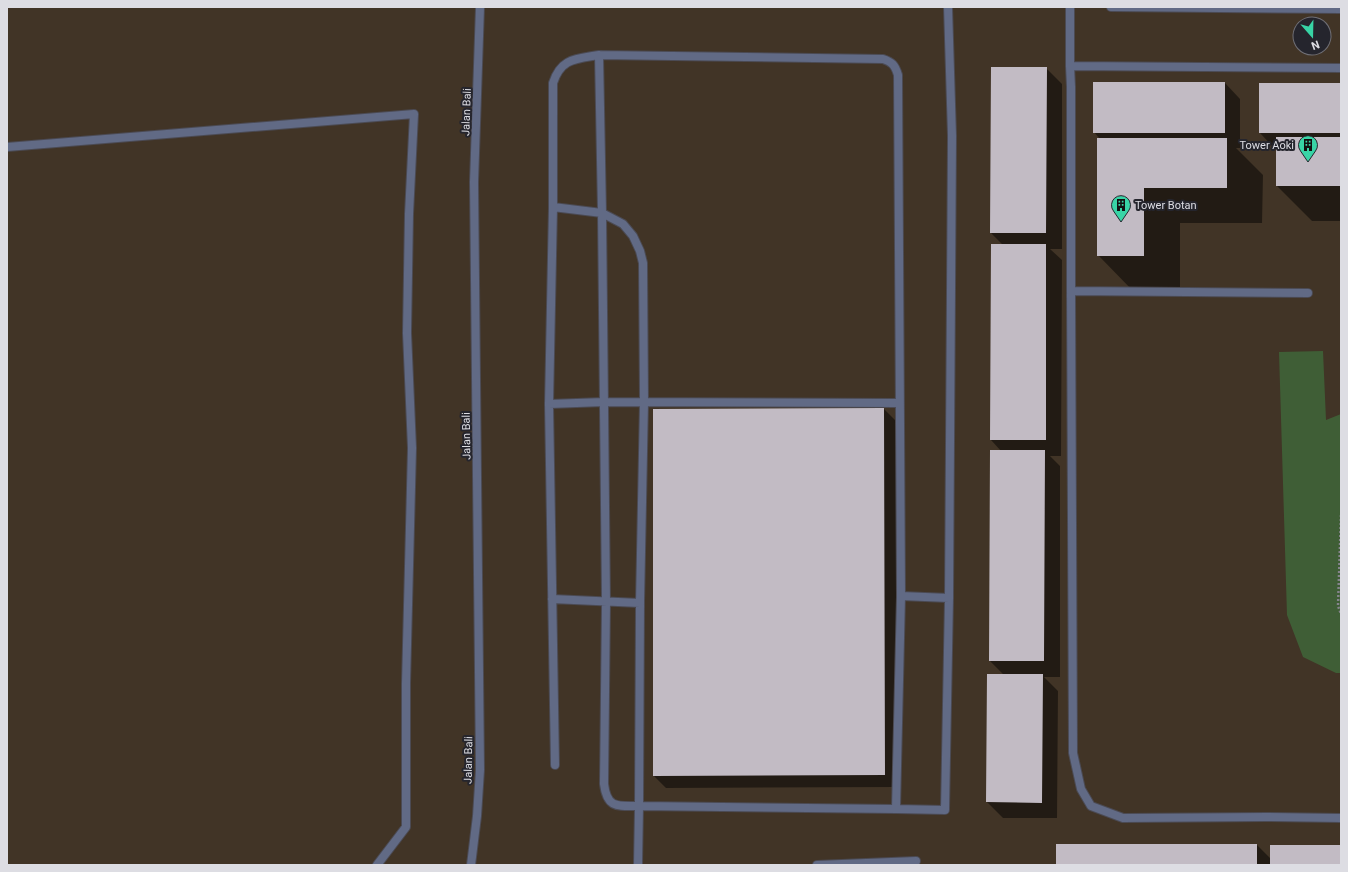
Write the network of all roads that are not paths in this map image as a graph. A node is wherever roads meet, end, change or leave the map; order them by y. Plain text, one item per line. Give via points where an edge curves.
1 (480, 7) edge
2 (948, 7) edge
3 (1070, 7) edge
4 (1111, 7) edge
5 (1341, 9) edge
6 (599, 55) junction
7 (1070, 66) junction
8 (1341, 68) edge
9 (7, 147) edge
10 (553, 207) junction
11 (602, 213) junction
12 (1071, 291) junction
13 (1308, 293) dead end
14 (604, 402) junction
15 (644, 402) junction
16 (899, 403) junction
17 (549, 404) junction
18 (901, 596) junction
19 (949, 598) junction
20 (552, 600) junction
21 (606, 602) junction
22 (640, 603) junction
23 (555, 765) dead end
24 (639, 806) junction
25 (896, 809) junction
26 (1341, 818) edge
27 (916, 862) dead end
28 (378, 865) edge
29 (471, 865) edge
30 (638, 865) edge
31 (817, 865) edge

1 - 29 street, Jalan Bali via 474,182 480,770
2 - 19 street via 952,136
3 - 7 street
4 - 5 street
6 - 10 street via 565,63 556,72 553,83
6 - 11 street
6 - 16 street via 891,61 898,75
7 - 8 street
7 - 12 street
9 - 28 street via 414,114 407,333 412,448 406,684 406,827
10 - 11 street
10 - 17 street
11 - 14 street
11 - 15 street via 623,224 633,236 643,263
12 - 13 street
12 - 26 street via 1073,753 1081,789 1091,806 1123,818
14 - 15 street
14 - 17 street
14 - 21 street
15 - 16 street
15 - 22 street
16 - 18 street
17 - 20 street
18 - 19 street
18 - 25 street
19 - 25 street via 945,810
20 - 21 street
20 - 23 street
21 - 22 street
21 - 24 street via 605,794 616,806
22 - 24 street
24 - 25 street
24 - 30 street
27 - 31 street

